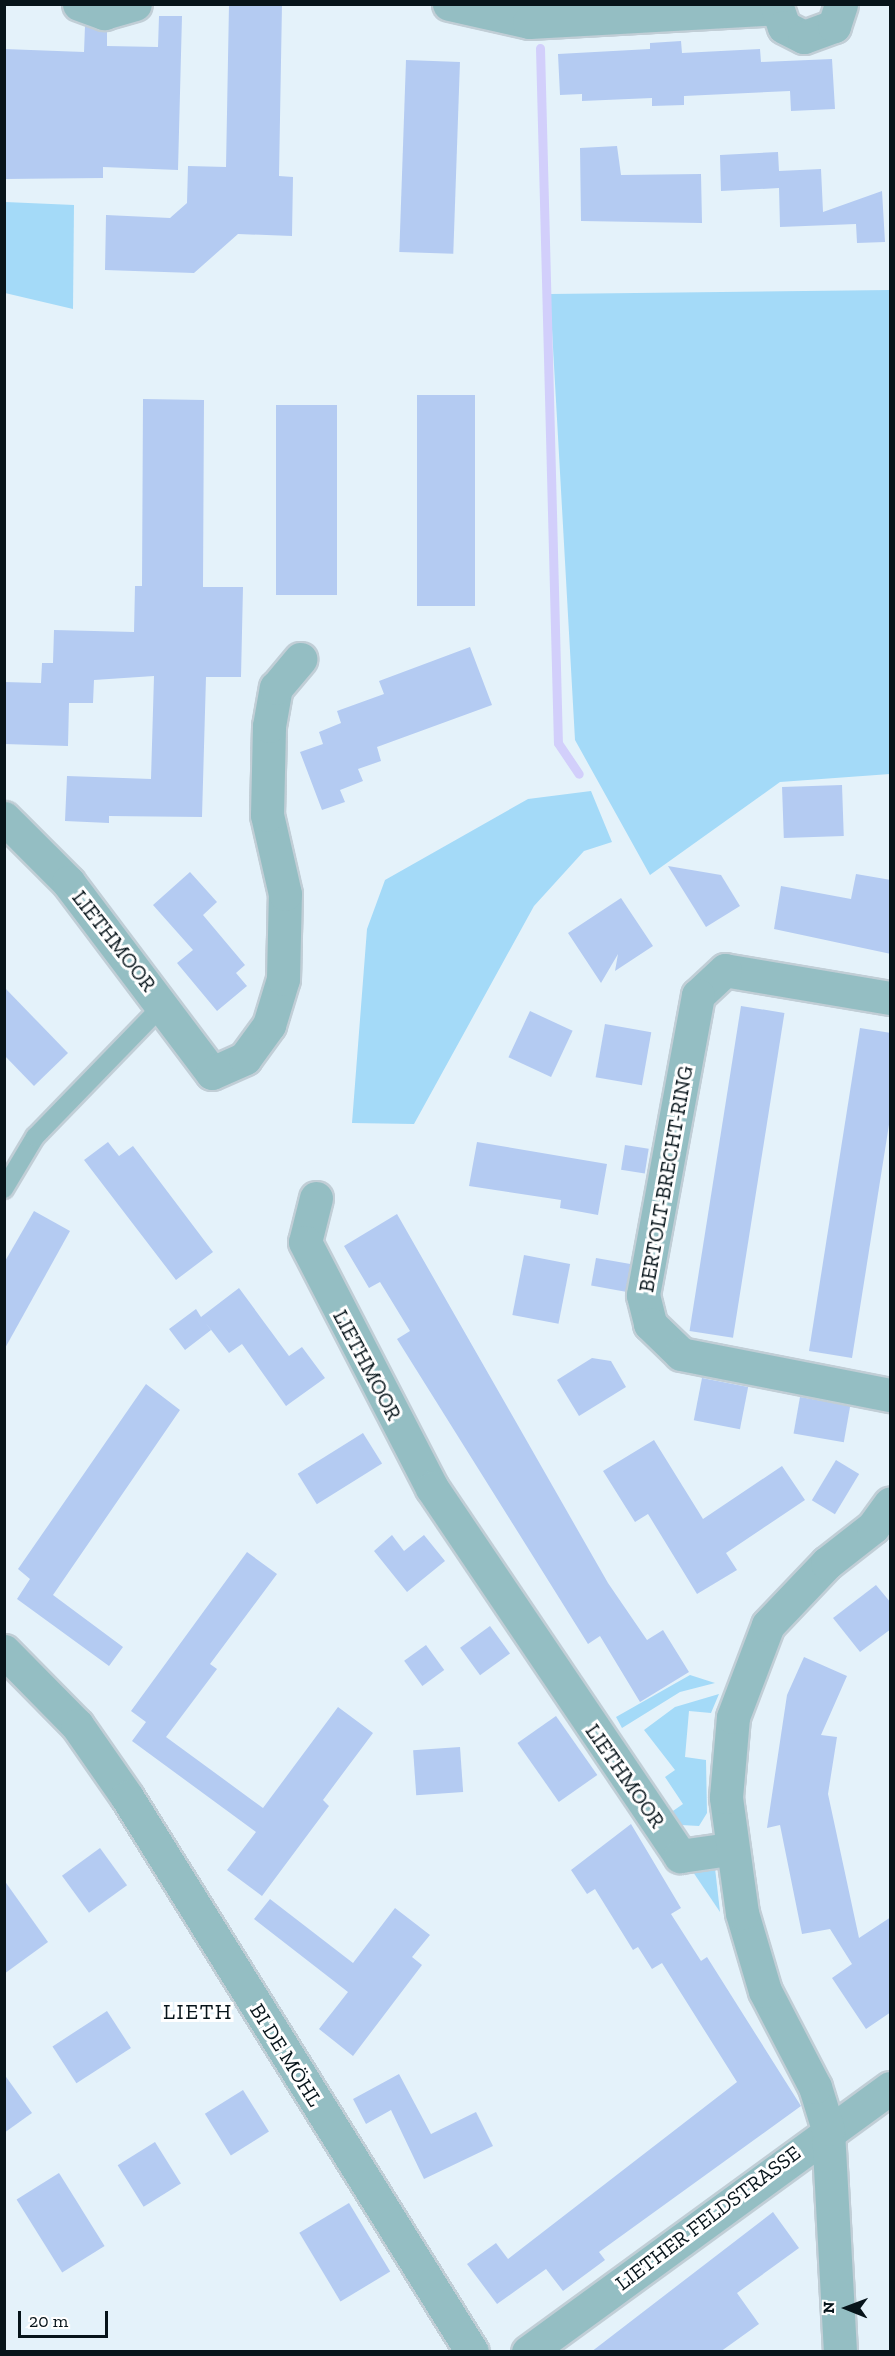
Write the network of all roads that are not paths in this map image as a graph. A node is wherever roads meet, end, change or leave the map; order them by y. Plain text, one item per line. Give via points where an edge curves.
1 (79, 4) edge
2 (135, 4) edge
3 (449, 4) edge
4 (841, 4) edge
5 (776, 6) edge
6 (300, 659) dead end
7 (4, 818) edge
8 (891, 998) edge
9 (164, 1004) junction
10 (4, 1189) edge
11 (316, 1198) dead end
12 (891, 1395) edge
13 (891, 1504) edge
14 (4, 1651) edge
15 (729, 1849) junction
16 (891, 2088) edge
17 (828, 2129) junction
18 (472, 2352) edge
19 (528, 2352) edge
20 (840, 2352) edge

1 - 2 street via 104,13
3 - 5 street via 529,22
4 - 5 street via 834,26 815,37 793,34
6 - 9 street, LIETHMOOR via 276,688 269,726 267,815 285,894 283,979 268,1025 245,1058 212,1073
7 - 9 street, LIETHMOOR via 68,882
8 - 12 street, BERTOLT-BRECHT-RING via 725,970 698,995 643,1295 650,1324 681,1354
9 - 10 lane via 34,1137
11 - 15 street, LIETHMOOR via 305,1242 432,1488 680,1856
13 - 15 street via 873,1527 796,1593 768,1625 733,1717 726,1797
14 - 18 street, BI DE MÖHL via 77,1725 127,1797
15 - 17 street via 765,1990 815,2087
16 - 17 street, LIETHER FELDSTRASSE
17 - 19 street, LIETHER FELDSTRASSE
17 - 20 street

